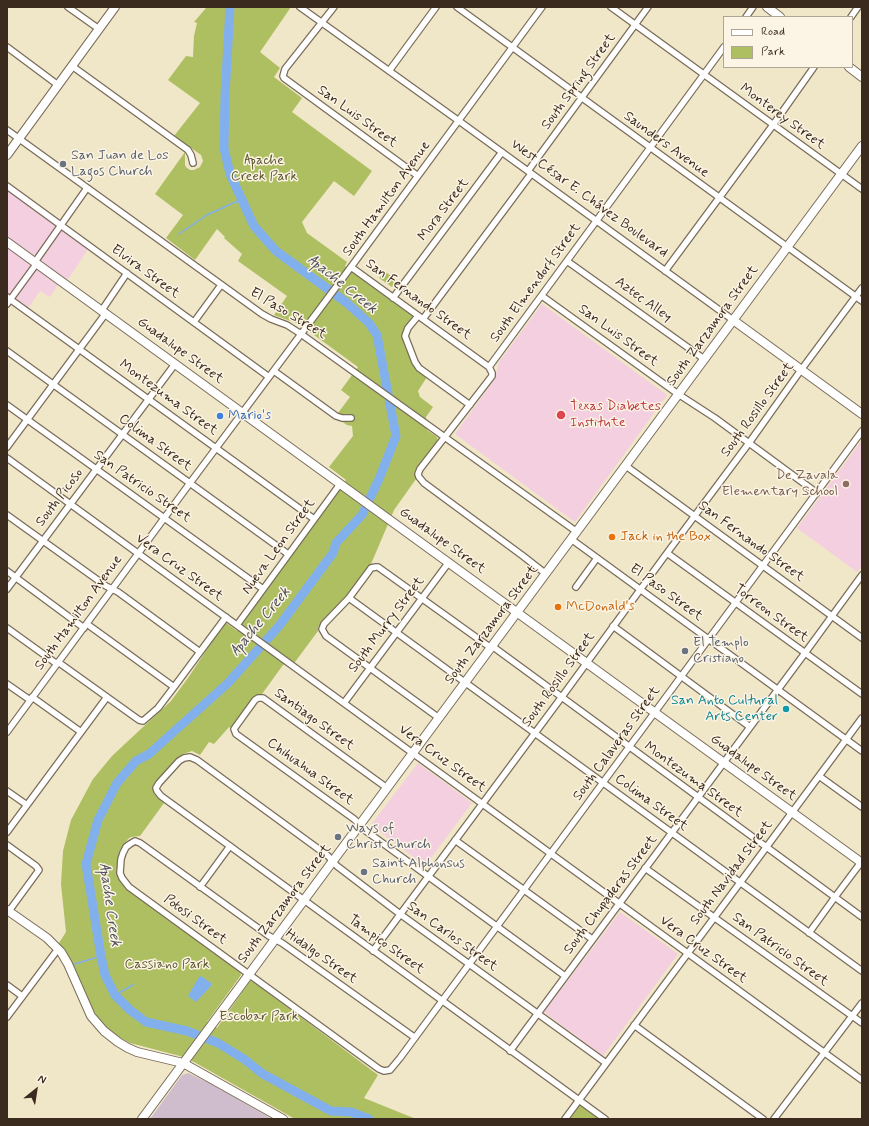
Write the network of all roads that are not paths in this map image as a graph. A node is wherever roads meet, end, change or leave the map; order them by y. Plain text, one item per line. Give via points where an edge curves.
1 (68, 7) edge
2 (115, 7) edge
3 (300, 7) edge
4 (334, 7) edge
5 (436, 7) edge
6 (457, 7) edge
7 (542, 7) edge
8 (611, 7) edge
9 (648, 7) edge
10 (754, 7) edge
11 (767, 7) edge
12 (858, 7) edge
13 (747, 16) edge
14 (779, 16) edge
15 (852, 16) edge
16 (322, 23) junction
17 (635, 25) junction
18 (99, 29) junction
19 (7, 47) edge
20 (512, 47) junction
21 (723, 48) edge
22 (72, 66) junction
23 (813, 68) edge
24 (850, 68) edge
25 (389, 71) junction
26 (704, 74) junction
27 (862, 76) edge
28 (58, 85) junction
29 (582, 98) junction
30 (459, 120) junction
31 (773, 125) junction
32 (7, 130) edge
33 (19, 139) junction
34 (862, 146) edge
35 (650, 147) junction
36 (502, 152) junction
37 (7, 155) edge
38 (193, 163) dead end
39 (530, 172) junction
40 (841, 174) junction
41 (418, 176) junction
42 (7, 186) edge
43 (87, 188) junction
44 (862, 189) edge
45 (719, 198) junction
46 (597, 221) junction
47 (60, 225) junction
48 (7, 242) edge
49 (787, 247) junction
50 (567, 261) junction
51 (36, 262) junction
52 (349, 269) junction
53 (665, 271) junction
54 (127, 273) junction
55 (220, 285) junction
56 (862, 288) edge
57 (542, 296) junction
58 (856, 296) junction
59 (393, 298) junction
60 (8, 300) edge
61 (862, 301) edge
62 (104, 312) junction
63 (421, 318) junction
64 (733, 320) junction
65 (194, 322) junction
66 (301, 334) junction
67 (80, 349) junction
68 (7, 350) edge
69 (704, 359) junction
70 (175, 364) junction
71 (489, 367) junction
72 (802, 370) junction
73 (274, 372) junction
74 (270, 377) junction
75 (54, 385) junction
76 (678, 394) junction
77 (148, 399) junction
78 (470, 404) junction
79 (7, 405) edge
80 (243, 413) junction
81 (862, 414) edge
82 (351, 418) dead end
83 (27, 420) junction
84 (862, 431) edge
85 (122, 434) junction
86 (444, 438) junction
87 (749, 443) junction
88 (7, 447) edge
89 (216, 448) junction
90 (7, 458) edge
91 (626, 466) junction
92 (96, 469) junction
93 (190, 483) junction
94 (340, 484) junction
95 (817, 493) junction
96 (70, 504) junction
97 (7, 515) edge
98 (695, 516) junction
99 (165, 518) junction
100 (314, 519) junction
101 (577, 532) junction
102 (571, 539) junction
103 (43, 541) junction
104 (667, 553) junction
105 (138, 554) junction
106 (288, 554) junction
107 (597, 558) junction
108 (449, 562) junction
109 (763, 566) junction
110 (7, 571) edge
111 (546, 574) junction
112 (16, 577) junction
113 (861, 579) edge
114 (576, 587) dead end
115 (7, 589) edge
116 (112, 589) junction
117 (263, 589) junction
118 (640, 589) junction
119 (349, 598) junction
120 (422, 598) junction
121 (736, 603) junction
122 (518, 612) junction
123 (832, 616) junction
124 (226, 617) junction
125 (237, 625) junction
126 (85, 626) junction
127 (613, 626) junction
128 (7, 628) edge
129 (397, 632) junction
130 (862, 638) edge
131 (709, 639) junction
132 (491, 647) junction
133 (200, 652) junction
134 (805, 653) junction
135 (58, 663) junction
136 (586, 663) junction
137 (370, 668) junction
138 (682, 676) junction
139 (465, 683) junction
140 (7, 684) edge
141 (174, 688) junction
142 (778, 689) junction
143 (862, 694) edge
144 (107, 697) junction
145 (561, 698) junction
146 (31, 699) junction
147 (344, 703) junction
148 (655, 712) junction
149 (439, 718) junction
150 (862, 718) edge
151 (750, 727) junction
152 (234, 731) joint
153 (7, 732) edge
154 (81, 732) junction
155 (535, 733) junction
156 (846, 739) junction
157 (629, 748) junction
158 (862, 750) edge
159 (413, 753) junction
160 (724, 763) junction
161 (819, 776) junction
162 (603, 783) junction
163 (156, 788) joint
164 (387, 788) junction
165 (7, 791) edge
166 (698, 798) junction
167 (482, 804) junction
168 (27, 805) junction
169 (862, 807) edge
170 (792, 812) junction
171 (360, 825) junction
172 (7, 832) edge
173 (671, 833) junction
174 (455, 840) junction
175 (135, 841) joint
176 (7, 845) edge
177 (230, 846) junction
178 (766, 847) junction
179 (550, 853) junction
180 (333, 861) junction
181 (862, 862) edge
182 (646, 868) junction
183 (428, 877) junction
184 (740, 883) junction
185 (200, 887) junction
186 (524, 890) junction
187 (834, 897) junction
188 (304, 900) junction
189 (619, 903) junction
190 (8, 910) edge
191 (400, 914) junction
192 (714, 918) junction
193 (862, 918) edge
194 (496, 927) junction
195 (809, 933) junction
196 (275, 939) junction
197 (592, 939) junction
198 (58, 949) junction
199 (373, 951) junction
200 (688, 954) junction
201 (468, 964) junction
202 (862, 971) edge
203 (249, 974) junction
204 (565, 976) junction
205 (7, 985) edge
206 (22, 996) junction
207 (441, 1001) junction
208 (862, 1003) edge
209 (537, 1014) junction
210 (852, 1016) junction
211 (7, 1017) edge
212 (862, 1023) edge
213 (634, 1025) junction
214 (414, 1038) junction
215 (510, 1051) junction
216 (825, 1053) junction
217 (183, 1063) junction
218 (606, 1063) junction
219 (390, 1070) joint
220 (862, 1080) edge
221 (579, 1100) junction
222 (142, 1119) edge
223 (283, 1119) edge
224 (564, 1119) edge
225 (605, 1119) edge
226 (763, 1119) edge
227 (774, 1119) edge

1 - 18 street
2 - 18 main road
3 - 16 street, West César E. Chávez Boulevard
4 - 16 street
5 - 25 street
6 - 20 street, Saunders Avenue
7 - 20 street, South Hamilton Avenue
8 - 17 street, Monterey Street
9 - 17 street, South Spring Street
10 - 13 street
11 - 14 main road
12 - 15 street
16 - 25 street, West César E. Chávez Boulevard
16 - 41 street, San Luis Street via 285,69 283,76
17 - 26 street, Monterey Street
17 - 29 street, South Spring Street
18 - 22 main road
19 - 28 street
20 - 29 street, Saunders Avenue
20 - 30 street, South Hamilton Avenue
21 - 26 street, South Elmendorf Street
22 - 28 main road
22 - 38 street via 188,150
23 - 31 street
24 - 27 main road
25 - 30 street, West César E. Chávez Boulevard
26 - 31 street, Monterey Street
26 - 35 street, South Elmendorf Street
28 - 33 main road
29 - 35 street, Saunders Avenue
29 - 39 street, South Spring Street
30 - 36 street, West César E. Chávez Boulevard
30 - 41 street, South Hamilton Avenue
31 - 40 street, Monterey Street
31 - 45 street
32 - 33 street, El Paso Street
33 - 37 main road
33 - 43 street, El Paso Street
34 - 40 main road, South Zarzamora Street
35 - 45 street, Saunders Avenue
35 - 46 street, South Elmendorf Street
36 - 39 street, West César E. Chávez Boulevard
36 - 59 street, Mora Street
39 - 46 street, West César E. Chávez Boulevard
39 - 63 street, South Spring Street
40 - 44 street, Monterey Street
40 - 49 main road, South Zarzamora Street
41 - 52 street, South Hamilton Avenue
42 - 47 street, Elvira Street
43 - 47 street
43 - 55 street, El Paso Street
45 - 49 street, Saunders Avenue
45 - 53 street
46 - 50 street, South Elmendorf Street
46 - 53 street, West César E. Chávez Boulevard
47 - 51 street
47 - 54 street, Elvira Street
48 - 51 main road, Guadalupe Street
49 - 58 street, Saunders Avenue
49 - 64 main road, South Zarzamora Street
50 - 57 street, South Elmendorf Street
50 - 69 street, Aztec Alley
51 - 60 street
51 - 62 main road, Guadalupe Street
52 - 59 street, San Fernando Street
52 - 66 street, South Hamilton Avenue
53 - 64 street, West César E. Chávez Boulevard
54 - 62 street
54 - 65 street, Elvira Street
55 - 65 street
55 - 66 street, El Paso Street via 262,314
56 - 58 street, South Rosillo Street
57 - 71 street, South Elmendorf Street
57 - 76 street, San Luis Street
58 - 61 street, Saunders Avenue
58 - 72 street, South Rosillo Street
59 - 63 street, San Fernando Street
60 - 67 street, Montezuma Street
62 - 67 street
62 - 70 main road, Guadalupe Street
63 - 71 street, San Fernando Street
63 - 78 street, South Spring Street via 408,328 405,336 415,362 419,368
64 - 69 main road, South Zarzamora Street
64 - 72 main road, West César E. Chávez Boulevard
65 - 74 street, Elvira Street
66 - 73 street, South Hamilton Avenue
66 - 86 street, El Paso Street
67 - 75 street
67 - 77 street, Montezuma Street
68 - 75 street, Colima Street
69 - 76 main road, South Zarzamora Street
70 - 77 street, South Picoso
70 - 80 main road, Guadalupe Street
71 - 78 street, South Elmendorf Street via 492,376
72 - 81 main road, West César E. Chávez Boulevard
72 - 87 street, South Rosillo Street
73 - 74 street, South Hamilton Avenue
73 - 82 street via 336,416
74 - 80 street, South Hamilton Avenue
75 - 83 street
75 - 85 street, Colima Street
76 - 87 street, San Luis Street
76 - 91 main road, South Zarzamora Street
77 - 85 street, South Picoso
77 - 89 street, Montezuma Street
78 - 86 street, South Elmendorf Street
79 - 83 street, San Patricio Street
80 - 89 street, South Hamilton Avenue
80 - 94 main road, Guadalupe Street
83 - 88 street
83 - 92 street, San Patricio Street
84 - 95 street, South Calaveras Street
85 - 92 street, South Picoso
85 - 93 street, Colima Street
86 - 101 street, El Paso Street
86 - 111 street, South Elmendorf Street via 420,469 420,479
87 - 95 street, San Luis Street
87 - 98 street, South Rosillo Street
89 - 93 street, South Hamilton Avenue
89 - 100 street, Montezuma Street
90 - 96 street, Vera Cruz Street
91 - 98 street, San Fernando Street
91 - 101 main road, South Zarzamora Street
92 - 96 street, South Picoso
92 - 99 street, San Patricio Street
93 - 99 street, South Hamilton Avenue
93 - 106 street, Colima Street
94 - 100 street, Nueva Leon Street
94 - 108 main road, Guadalupe Street
95 - 109 street, South Calaveras Street
96 - 103 street, South Picoso
96 - 105 street, Vera Cruz Street
97 - 103 street
98 - 104 street, South Rosillo Street
98 - 109 street, San Fernando Street
99 - 105 street, South Hamilton Avenue
99 - 117 street, San Patricio Street
100 - 106 street, Nueva Leon Street
101 - 102 main road, South Zarzamora Street
102 - 107 street, El Paso Street
102 - 111 main road, South Zarzamora Street
103 - 112 street, South Picoso
103 - 116 street
104 - 118 street, South Rosillo Street
104 - 121 street, Torreon Street
105 - 116 street, South Hamilton Avenue
105 - 124 street, Vera Cruz Street
106 - 117 street, Nueva Leon Street
107 - 114 street
107 - 118 street, El Paso Street
108 - 120 street, South Murry Street
108 - 122 main road, Guadalupe Street
109 - 121 street, South Calaveras Street
109 - 123 street, San Fernando Street
110 - 112 street
111 - 122 main road, South Zarzamora Street
112 - 115 street, South Picoso
112 - 126 street
113 - 123 street, South Chupaderas Street
116 - 126 street, South Hamilton Avenue
116 - 133 street
117 - 125 street, Nueva Leon Street
118 - 127 street, South Rosillo Street
118 - 131 street, El Paso Street
119 - 120 street, Montezuma Street via 371,568 376,567
119 - 129 street, Colima Street
119 - 137 street via 324,624 322,630 326,636
120 - 129 street, South Murry Street
120 - 132 street, Montezuma Street
121 - 131 street, South Calaveras Street
121 - 134 street, Torreon Street
122 - 132 main road, South Zarzamora Street
122 - 136 main road, Guadalupe Street
123 - 130 street, San Fernando Street
123 - 134 street, South Chupaderas Street
124 - 125 street, Vera Cruz Street
124 - 133 street
125 - 147 street, Vera Cruz Street
126 - 135 street, South Hamilton Avenue
126 - 141 street
127 - 136 street, South Rosillo Street
127 - 138 street
128 - 135 street
129 - 137 street, South Murry Street
129 - 139 street, Colima Street
131 - 138 street, South Calaveras Street
131 - 142 street, El Paso Street
132 - 139 main road, South Zarzamora Street
132 - 145 street, Montezuma Street
133 - 141 street
134 - 142 street, South Chupaderas Street
134 - 143 street, Torreon Street
135 - 144 street
135 - 146 street, South Hamilton Avenue
136 - 145 street, South Rosillo Street
136 - 148 main road, Guadalupe Street
137 - 147 street, South Murry Street
137 - 149 street
138 - 148 street, South Calaveras Street
138 - 151 street
139 - 149 main road, South Zarzamora Street
139 - 155 street, Colima Street
140 - 146 street
141 - 144 street via 158,708 143,721
142 - 151 street, South Chupaderas Street
142 - 156 street, El Paso Street
144 - 154 street
145 - 155 street, South Rosillo Street
145 - 157 street, Montezuma Street
146 - 153 street, South Hamilton Avenue
146 - 154 street
147 - 159 street, Vera Cruz Street
148 - 157 street, South Calaveras Street
148 - 160 main road, Guadalupe Street
149 - 159 main road, South Zarzamora Street
150 - 156 street, South Navidad Street
151 - 160 street, South Chupaderas Street
152 - 164 street, Santiago Street via 255,700 263,698
152 - 171 street, Chihuahua Street
154 - 168 street
155 - 162 street, Colima Street
155 - 167 street, South Rosillo Street
156 - 158 street, El Paso Street
156 - 161 street, South Navidad Street
157 - 162 street, South Calaveras Street
157 - 166 street, Montezuma Street
159 - 164 main road, South Zarzamora Street
159 - 167 street, Vera Cruz Street
160 - 166 street, South Chupaderas Street
160 - 170 main road, Guadalupe Street
161 - 169 street
161 - 170 street, South Navidad Street
162 - 173 street, Colima Street
162 - 179 street, South Calaveras Street
163 - 177 street, Tampico Street via 161,796
163 - 180 street, San Carlos Street via 179,761 187,757 193,758
164 - 171 main road, South Zarzamora Street
165 - 168 street
166 - 173 street, South Chupaderas Street
166 - 178 street, Montezuma Street
167 - 174 street, South Rosillo Street
167 - 179 street, Vera Cruz Street
168 - 172 street
170 - 178 street, South Navidad Street
170 - 181 main road, Guadalupe Street
171 - 180 main road, South Zarzamora Street
171 - 183 street, Chihuahua Street
173 - 182 street, South Chupaderas Street
173 - 184 street, Colima Street
174 - 183 street, South Rosillo Street
174 - 186 street
175 - 185 street, Hidalgo Street via 140,842
175 - 203 street, Potosi Street via 126,847 121,859 120,873 129,887
176 - 190 street via 39,870
177 - 185 street
177 - 188 street, Tampico Street
178 - 184 street, South Navidad Street
178 - 187 street, Montezuma Street
179 - 186 street, South Calaveras Street
179 - 189 street, Vera Cruz Street
180 - 188 main road, South Zarzamora Street
180 - 191 street, San Carlos Street
181 - 187 street
182 - 189 street, South Chupaderas Street
182 - 192 street, San Patricio Street
183 - 191 street, South Rosillo Street
183 - 194 street, Chihuahua Street
184 - 192 street, South Navidad Street
184 - 195 street, Colima Street
185 - 196 street, Hidalgo Street
186 - 194 street, South Calaveras Street
186 - 197 street
187 - 193 street, Montezuma Street
187 - 195 street
188 - 196 main road, South Zarzamora Street
188 - 199 street, Tampico Street
189 - 197 street, South Chupaderas Street
189 - 200 street, Vera Cruz Street
190 - 198 main road
191 - 199 street, South Rosillo Street
191 - 201 street, San Carlos Street
192 - 200 street, South Navidad Street
192 - 210 street, San Patricio Street
194 - 201 street, South Calaveras Street
194 - 204 street, Chihuahua Street
195 - 202 street, Colima Street
196 - 203 main road, South Zarzamora Street
196 - 214 street, Hidalgo Street
197 - 204 street, South Chupaderas Street
198 - 206 street
198 - 217 main road via 68,964 91,1016 104,1031 128,1048
199 - 207 street, Tampico Street
200 - 213 street, South Navidad Street
200 - 216 street, Vera Cruz Street
201 - 207 street, South Calaveras Street
201 - 209 street, San Carlos Street
203 - 217 main road, South Zarzamora Street
203 - 219 street, Potosi Street via 379,1070
204 - 209 street, South Chupaderas Street
205 - 206 street
206 - 211 street
207 - 214 street, South Calaveras Street
207 - 215 street, Tampico Street
208 - 210 street
209 - 215 street, South Chupaderas Street
209 - 218 street, San Carlos Street
210 - 212 street, San Patricio Street
210 - 216 street
213 - 218 street, South Navidad Street
213 - 226 street
214 - 219 street, South Calaveras Street
215 - 221 street, Tampico Street
216 - 220 street, Vera Cruz Street
216 - 227 street
217 - 222 main road, South Zarzamora Street
217 - 223 main road
218 - 221 street, South Navidad Street
221 - 224 street, South Navidad Street
221 - 225 street, Tampico Street

